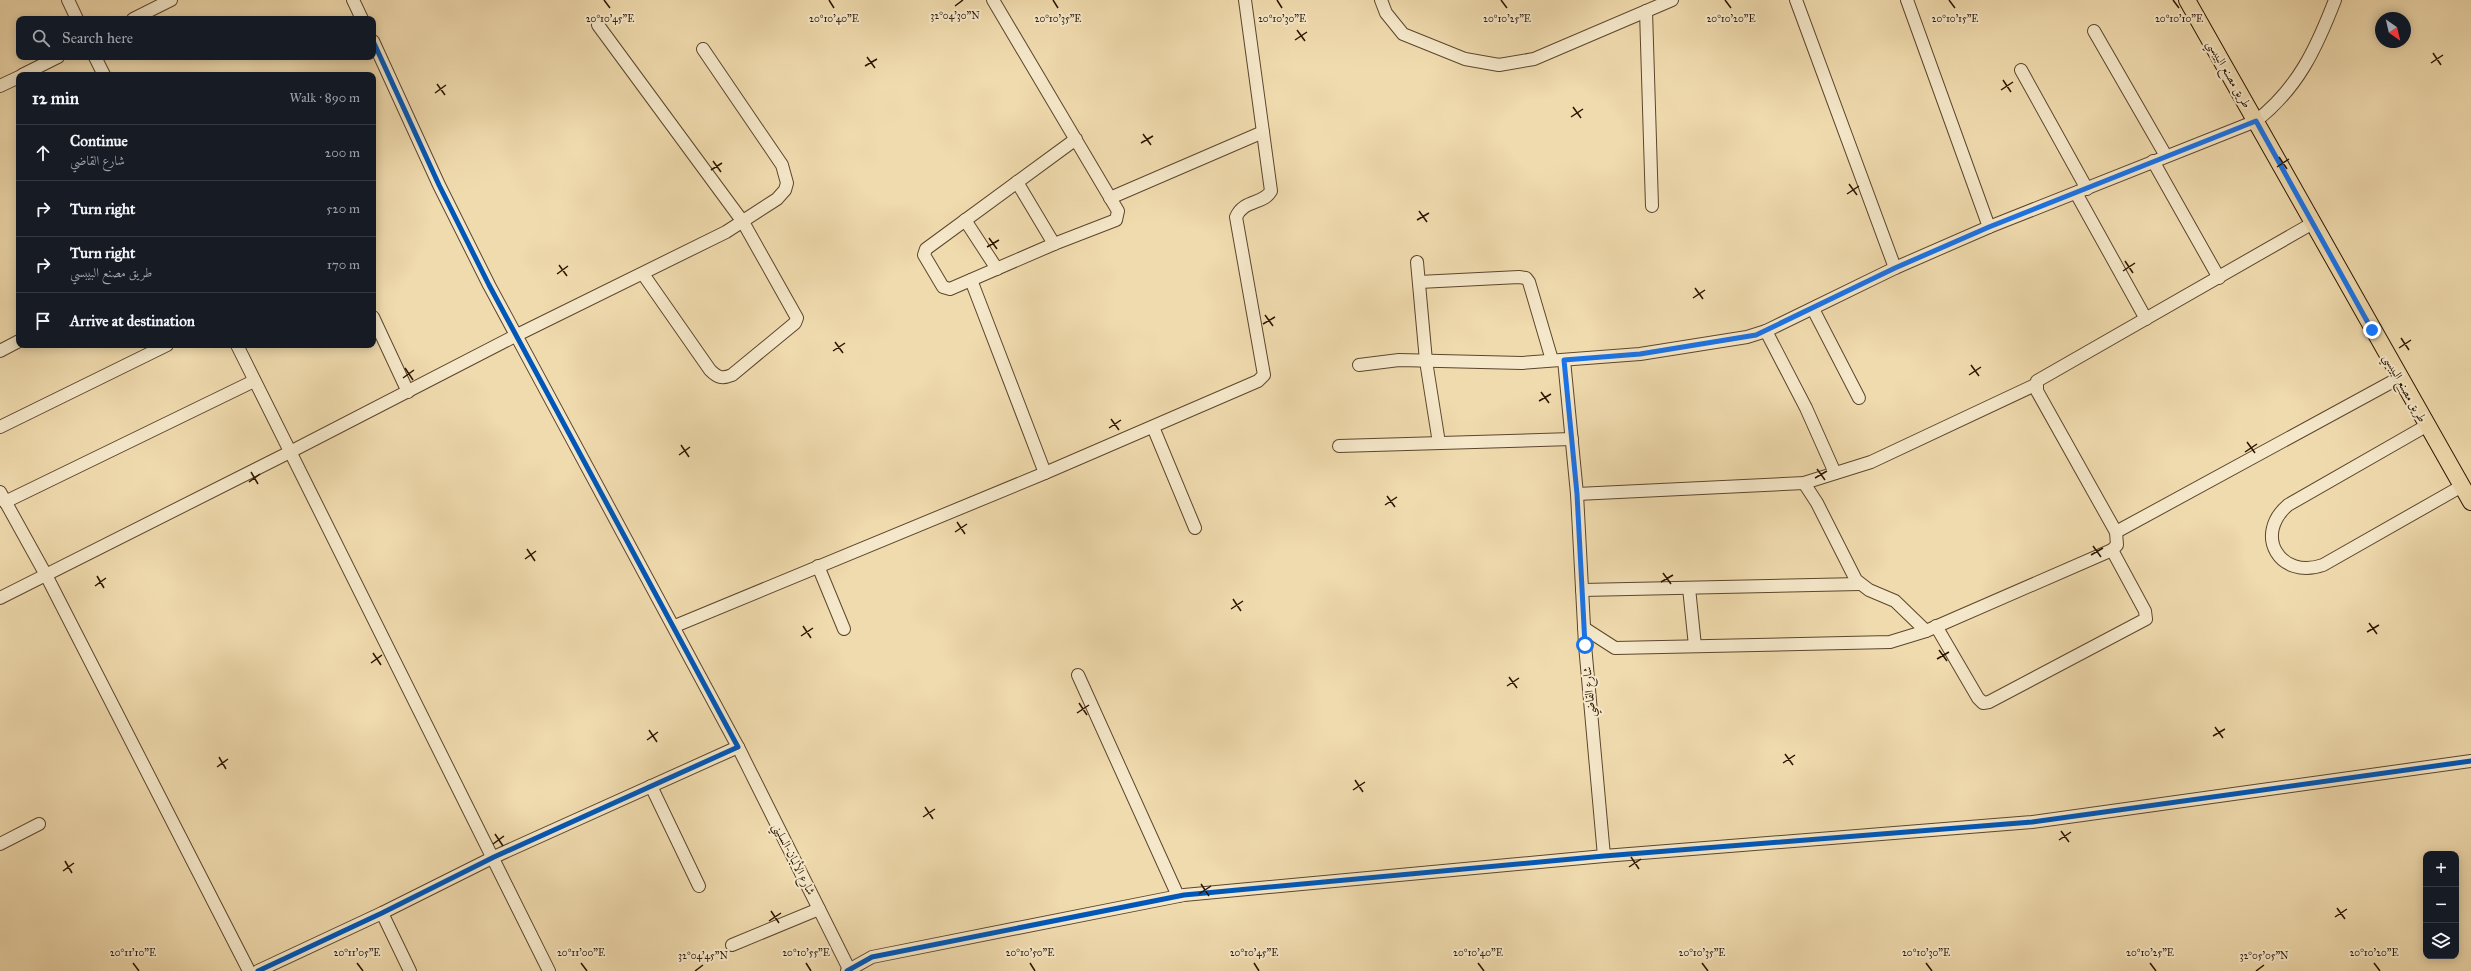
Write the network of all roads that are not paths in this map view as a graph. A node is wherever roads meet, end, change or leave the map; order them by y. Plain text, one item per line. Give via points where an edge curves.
1 (68, 0) edge
2 (170, 0) edge
3 (353, 0) edge
4 (993, 0) edge
5 (1245, 0) edge
6 (1381, 0) edge
7 (1672, 0) edge
8 (1796, 0) edge
9 (1907, 0) edge
10 (2187, 0) edge
11 (2335, 0) edge
12 (1646, 11) junction
13 (76, 16) edge
14 (139, 16) edge
15 (361, 16) edge
16 (598, 25) dead end
17 (2094, 31) dead end
18 (376, 47) edge
19 (703, 49) dead end
20 (52, 60) edge
21 (96, 60) edge
22 (2021, 70) dead end
23 (28, 72) edge
24 (102, 72) edge
25 (16, 78) edge
26 (0, 86) edge
27 (2256, 121) junction
28 (1263, 132) junction
29 (1076, 138) junction
30 (2166, 156) junction
31 (2153, 161) junction
32 (1017, 182) junction
33 (2082, 191) junction
34 (1110, 198) junction
35 (1652, 206) dead end
36 (966, 220) junction
37 (743, 222) junction
38 (2313, 223) junction
39 (1989, 227) junction
40 (1054, 244) junction
41 (1417, 262) dead end
42 (1895, 268) junction
43 (997, 269) junction
44 (643, 274) junction
45 (2219, 278) junction
46 (972, 280) junction
47 (1419, 282) junction
48 (1813, 309) junction
49 (2146, 319) junction
50 (376, 323) edge
51 (1766, 331) junction
52 (517, 335) junction
53 (16, 343) edge
54 (162, 348) edge
55 (238, 348) edge
56 (0, 351) edge
57 (1558, 360) junction
58 (1426, 361) junction
59 (1359, 365) dead end
60 (2399, 378) junction
61 (254, 381) junction
62 (2035, 386) junction
63 (408, 392) junction
64 (1859, 398) dead end
65 (2426, 426) junction
66 (0, 427) edge
67 (1153, 427) junction
68 (1572, 439) junction
69 (1439, 443) junction
70 (1340, 446) dead end
71 (290, 452) junction
72 (1835, 472) junction
73 (1045, 473) junction
74 (1804, 483) junction
75 (2462, 486) junction
76 (1577, 494) junction
77 (3, 497) edge
78 (2471, 502) edge
79 (1195, 528) dead end
80 (2116, 532) junction
81 (2112, 550) junction
82 (818, 566) junction
83 (46, 575) junction
84 (1860, 584) junction
85 (1689, 588) junction
86 (1582, 590) junction
87 (0, 598) edge
88 (675, 626) junction
89 (1584, 628) junction
90 (844, 629) dead end
91 (1931, 629) junction
92 (1695, 646) junction
93 (1078, 675) dead end
94 (738, 747) junction
95 (2471, 761) edge
96 (651, 786) junction
97 (39, 824) dead end
98 (0, 844) edge
99 (1604, 856) junction
100 (494, 857) junction
101 (699, 886) dead end
102 (1178, 896) junction
103 (819, 910) junction
104 (382, 913) junction
105 (732, 945) dead end
106 (249, 971) edge
107 (258, 971) edge
108 (410, 971) edge
109 (549, 971) edge
110 (849, 971) edge

1 - 13 street
2 - 14 street
3 - 15 street
4 - 29 street
5 - 28 street
6 - 12 street via 1386,13 1403,34 1466,59 1499,65 1534,59
7 - 12 street
8 - 42 street
9 - 39 street
10 - 27 main road, طريق مصنع البيبسي
11 - 27 street via 2312,56 2274,106
12 - 35 street
16 - 37 street
17 - 30 street
18 - 52 street, شارع الألبان-السليني via 440,185
19 - 37 street via 785,173 785,190 777,199
20 - 23 street
21 - 24 street
22 - 33 street
25 - 26 street
27 - 30 street
27 - 38 main road, طريق مصنع البيبسي
28 - 34 street
28 - 67 street via 1270,191 1265,197 1245,205 1236,217 1264,375 1258,381
29 - 32 street
29 - 34 street
30 - 31 street
31 - 33 street
31 - 45 street
32 - 36 street
32 - 40 street
33 - 39 street
33 - 49 street
34 - 40 street via 1118,211 1116,220
36 - 43 street
36 - 46 street via 926,249 924,255 943,287 950,289
37 - 44 street
37 - 44 street via 794,308 797,318 795,323 732,374 724,378 717,377 710,370
38 - 45 street
38 - 60 main road, طريق مصنع البيبسي
39 - 42 street
40 - 43 street
41 - 47 street
42 - 48 street
43 - 46 street
44 - 52 street
45 - 49 street
46 - 73 street
47 - 57 street, شارع القاضي via 1526,278
47 - 58 street
48 - 51 street
48 - 64 street
49 - 62 street via 2042,377
50 - 63 street
51 - 57 street via 1752,336 1640,354
51 - 72 street via 1806,408
52 - 63 street
52 - 88 street, شارع الألبان-السليني
53 - 56 street
54 - 66 street
55 - 61 street
57 - 58 street via 1522,363
57 - 68 street, شارع القاضي
58 - 59 street via 1399,360
58 - 69 street
60 - 65 main road, طريق مصنع البيبسي
60 - 80 street
61 - 71 street
61 - 77 street
62 - 72 street via 1871,462
62 - 80 street
63 - 71 street
65 - 75 main road, طريق مصنع البيبسي
65 - 75 street via 2288,505 2278,514 2272,525 2271,538 2276,551 2284,562 2297,568 2311,569 2323,565
67 - 73 street
67 - 79 street
68 - 69 street
68 - 76 street, شارع القاضي
69 - 70 street
71 - 83 street
71 - 100 street
72 - 74 street
73 - 82 street
74 - 76 street
74 - 84 street
75 - 78 main road, طريق مصنع البيبسي
76 - 86 street, شارع القاضي
77 - 83 street
80 - 81 street via 2117,545
81 - 91 street
81 - 91 street via 2145,611 2146,619 1989,702 1984,703 1978,698
82 - 88 street
82 - 90 street
83 - 87 street
83 - 106 street
84 - 85 street
84 - 91 street via 1895,601
85 - 86 street
85 - 92 street
86 - 89 street, شارع القاضي
88 - 94 street, شارع الألبان-السليني
89 - 92 street via 1615,648
89 - 99 street, شارع القاضي
91 - 92 street via 1890,642
93 - 102 street
94 - 96 street
94 - 103 street, شارع الألبان-السليني
95 - 99 street via 2032,822
96 - 100 street
96 - 101 street
97 - 98 street
99 - 102 street
100 - 104 street
100 - 109 street
102 - 110 street via 872,957
103 - 105 street
103 - 110 street, شارع الألبان-السليني
104 - 107 street
104 - 108 street

